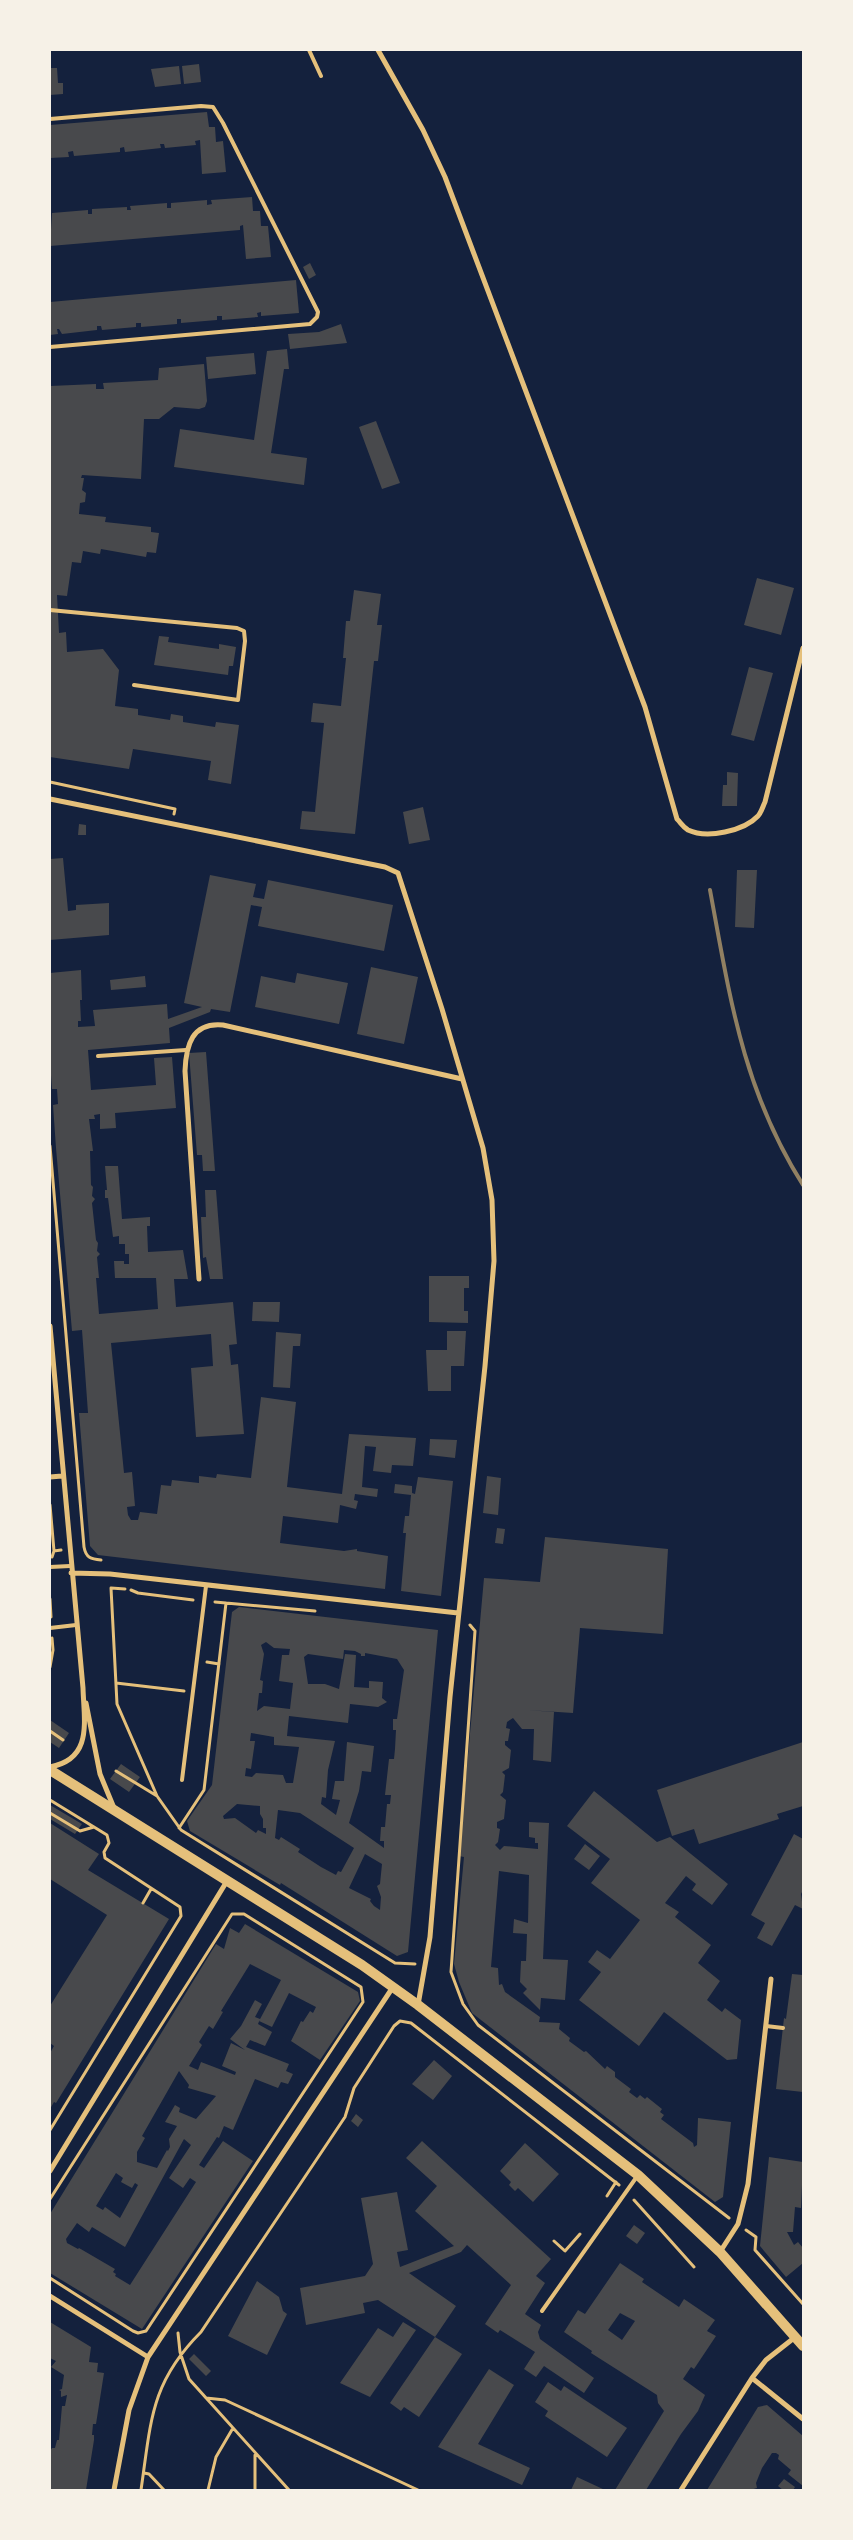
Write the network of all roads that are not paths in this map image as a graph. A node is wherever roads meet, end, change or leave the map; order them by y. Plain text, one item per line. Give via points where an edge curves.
1 (309, 50) edge
2 (378, 50) edge
3 (322, 76) dead end
4 (50, 119) edge
5 (50, 348) edge
6 (50, 610) edge
7 (803, 648) edge
8 (134, 685) dead end
9 (50, 799) edge
10 (186, 1050) junction
11 (98, 1056) dead end
12 (462, 1079) junction
13 (199, 1279) dead end
14 (50, 1326) edge
15 (62, 1476) junction
16 (50, 1477) edge
17 (70, 1566) junction
18 (50, 1567) edge
19 (71, 1573) junction
20 (206, 1586) junction
21 (458, 1614) junction
22 (76, 1624) junction
23 (50, 1628) edge
24 (83, 1688) junction
25 (50, 1768) edge
26 (182, 1780) dead end
27 (114, 1808) junction
28 (228, 1880) junction
29 (771, 1979) dead end
30 (394, 1987) junction
31 (418, 2005) junction
32 (766, 2026) junction
33 (783, 2028) dead end
34 (50, 2170) edge
35 (638, 2175) junction
36 (720, 2252) junction
37 (50, 2296) edge
38 (542, 2311) dead end
39 (794, 2338) junction
40 (803, 2346) edge
41 (148, 2357) junction
42 (752, 2378) junction
43 (803, 2419) edge
44 (114, 2490) edge
45 (681, 2490) edge

1 - 3 lane
2 - 7 street via 445,176 645,707 677,819 685,828 697,832 726,833 759,816
4 - 5 lane via 213,107 318,312 310,324
6 - 8 lane via 237,628 244,632 238,700
9 - 12 street via 384,867 398,873
10 - 11 lane
10 - 12 street via 190,1040 203,1028 223,1025
10 - 13 street
12 - 21 street via 483,1148 492,1200 494,1261
14 - 15 street
15 - 16 street
15 - 17 street
17 - 18 lane
17 - 19 street
19 - 20 street via 110,1574
19 - 22 street
20 - 21 street
20 - 26 lane
21 - 31 street via 430,1937
22 - 23 lane
22 - 24 street
24 - 25 street via 82,1740 75,1757
24 - 27 street via 100,1774
25 - 27 main road
27 - 28 main road
28 - 30 main road
28 - 34 street
29 - 32 street
30 - 31 main road
30 - 41 street
31 - 35 main road
32 - 33 lane
32 - 36 street via 748,2184 738,2224
35 - 36 main road
35 - 38 lane
36 - 39 main road
37 - 41 street
39 - 40 main road
39 - 42 street via 766,2360
41 - 44 street via 129,2410
42 - 43 street
42 - 45 street

